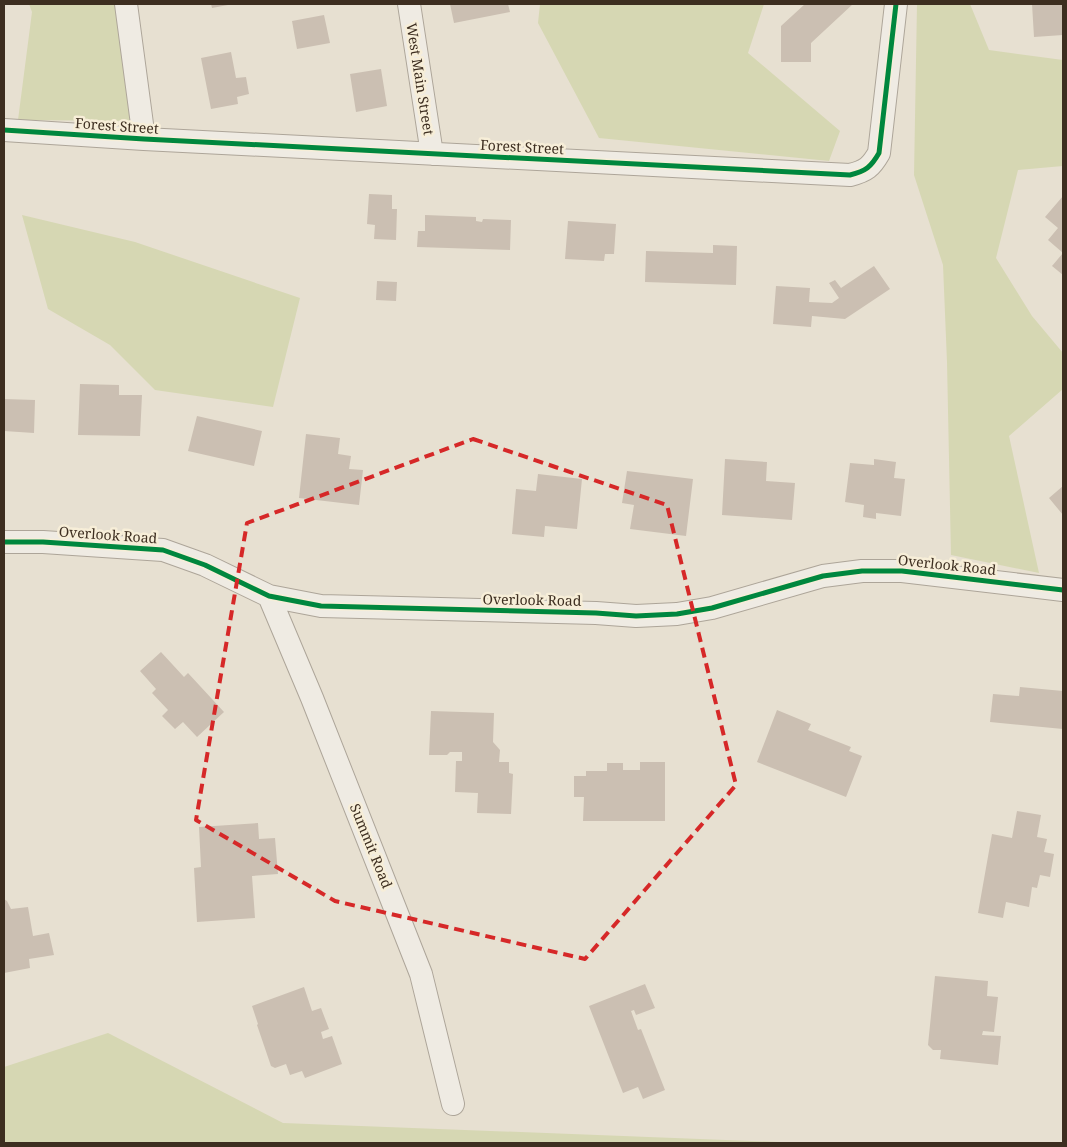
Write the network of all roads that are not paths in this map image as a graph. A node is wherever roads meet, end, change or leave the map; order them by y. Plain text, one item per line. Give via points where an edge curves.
1 (126, 4) edge
2 (409, 4) edge
3 (896, 4) edge
4 (4, 130) edge
5 (144, 139) junction
6 (432, 154) junction
7 (4, 542) edge
8 (1063, 590) edge
9 (269, 596) junction
10 (452, 1104) dead end

1 - 5 street
2 - 6 street, West Main Street
3 - 6 street, Forest Street via 879,153 862,172 850,175
4 - 5 street, Forest Street
5 - 6 street, Forest Street
7 - 9 street, Overlook Road via 163,550 205,565
8 - 9 street, Overlook Road via 902,571 862,571 823,576 712,608 636,616 321,606
9 - 10 street, Summit Road via 421,974

